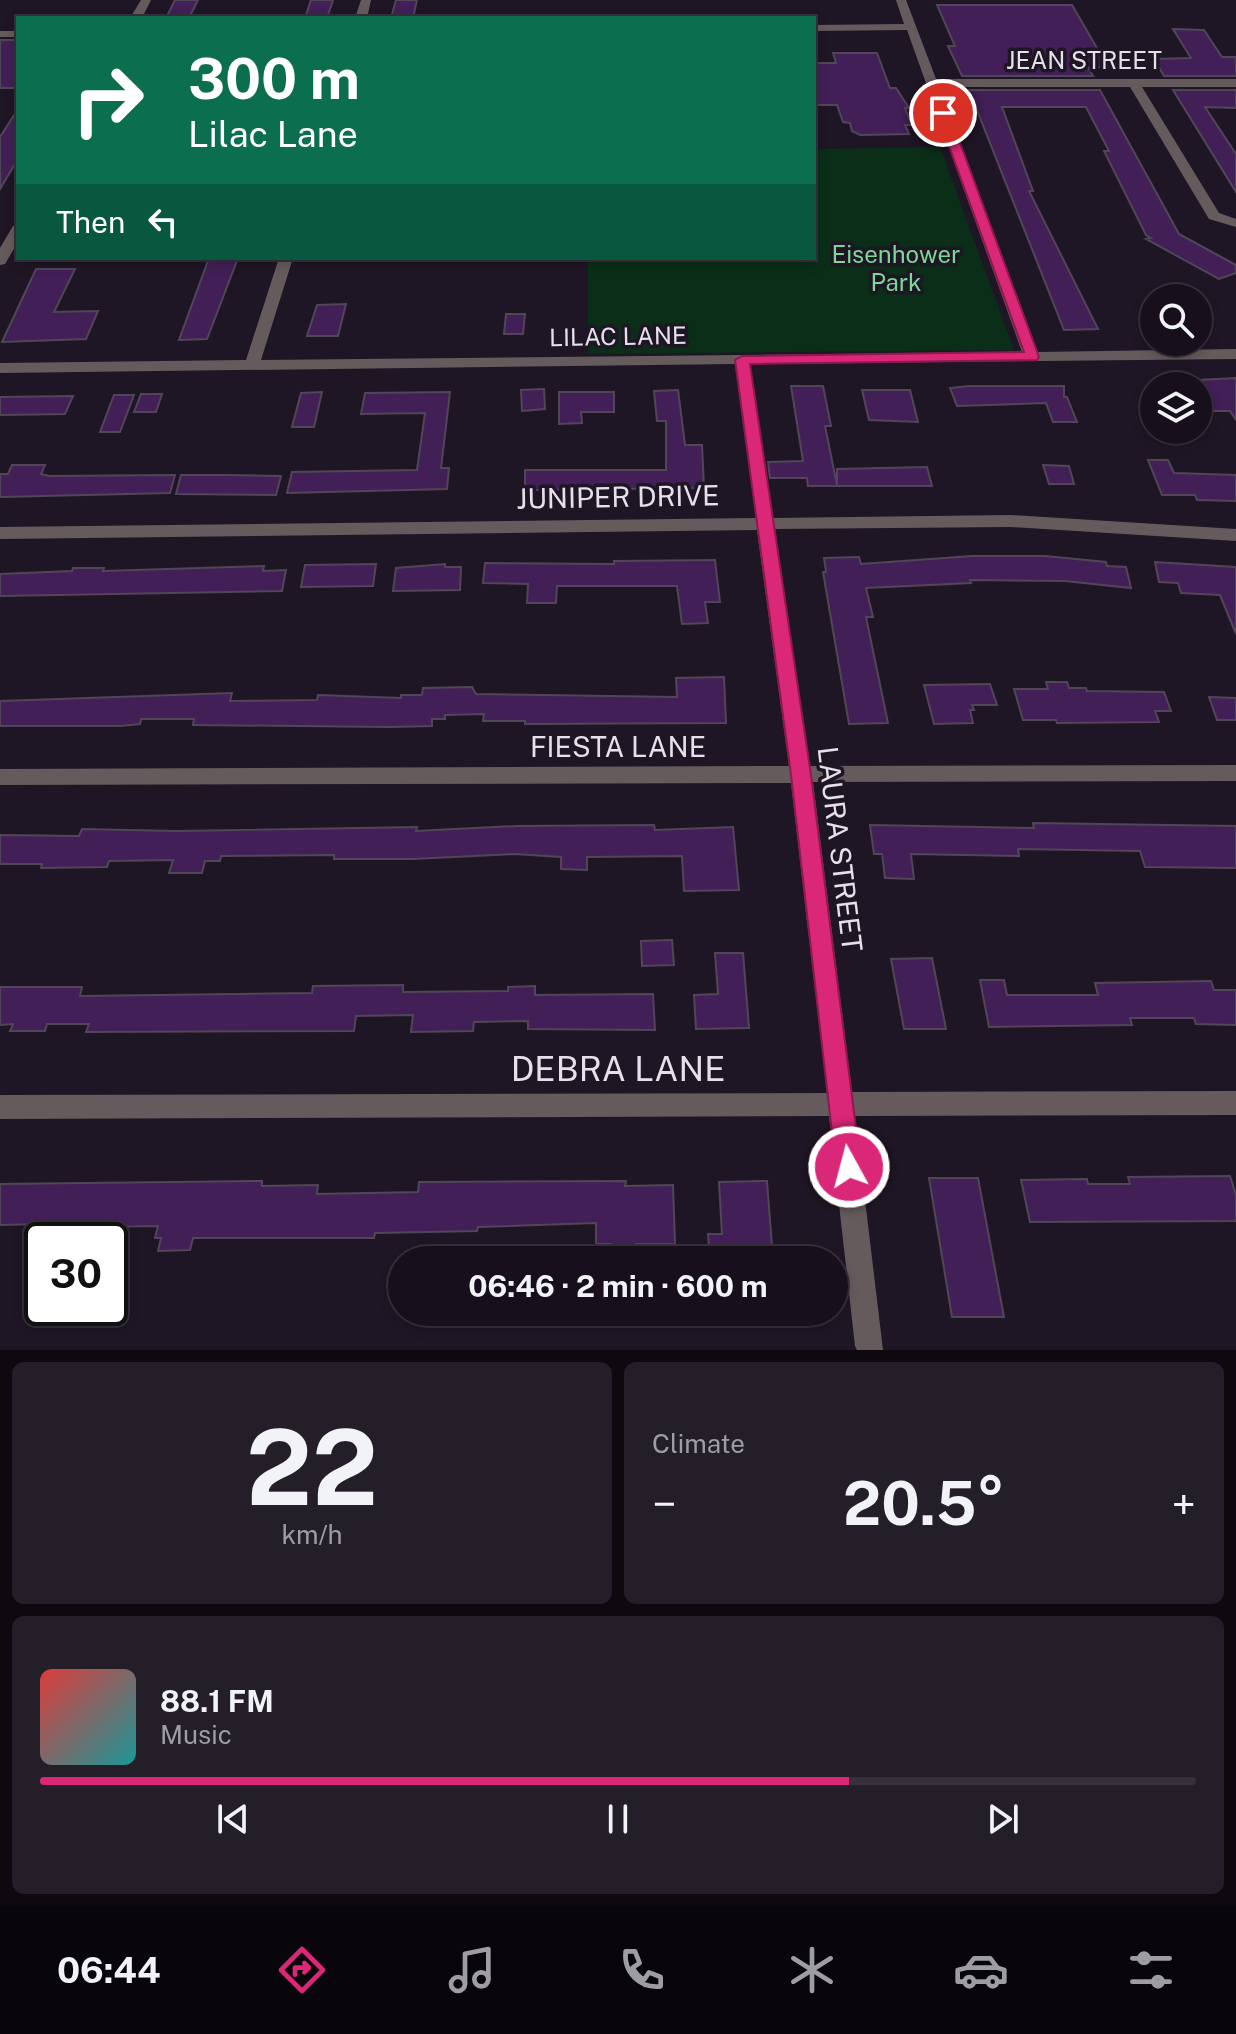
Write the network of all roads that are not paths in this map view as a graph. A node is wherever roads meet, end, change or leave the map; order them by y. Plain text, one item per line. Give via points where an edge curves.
1 (901, 0) edge
2 (911, 27) junction
3 (816, 28) edge
4 (932, 83) junction
5 (1134, 83) junction
6 (1236, 83) edge
7 (1236, 223) edge
8 (16, 233) edge
9 (285, 260) edge
10 (0, 261) edge
11 (1236, 354) edge
12 (1032, 357) junction
13 (742, 360) junction
14 (252, 365) junction
15 (0, 368) edge
16 (765, 523) junction
17 (0, 533) edge
18 (1236, 535) edge
19 (1236, 773) edge
20 (801, 775) junction
21 (0, 777) edge
22 (1236, 1103) edge
23 (841, 1104) junction
24 (0, 1107) edge
25 (870, 1346) dead end

1 - 2 street
2 - 3 street
2 - 4 street
4 - 5 street, JEAN STREET
4 - 12 street
5 - 6 street, JEAN STREET
5 - 7 street via 1214,216
8 - 10 street
9 - 14 street
11 - 12 street, LILAC LANE
12 - 13 street, LILAC LANE
13 - 14 street, LILAC LANE
13 - 16 street, LAURA STREET
14 - 15 street, LILAC LANE
16 - 17 street, JUNIPER DRIVE
16 - 18 street, JUNIPER DRIVE via 1010,521
16 - 20 street, LAURA STREET
19 - 20 street, FIESTA LANE
20 - 21 street, FIESTA LANE
20 - 23 street, LAURA STREET
22 - 23 street, DEBRA LANE
23 - 24 street, DEBRA LANE
23 - 25 street, LAURA STREET

